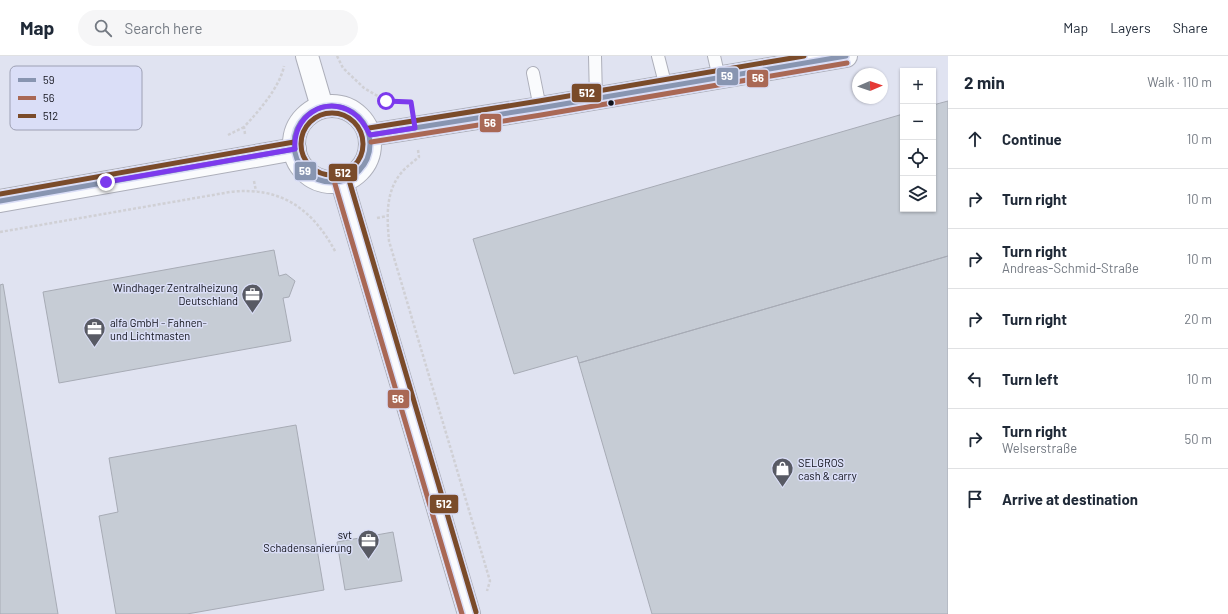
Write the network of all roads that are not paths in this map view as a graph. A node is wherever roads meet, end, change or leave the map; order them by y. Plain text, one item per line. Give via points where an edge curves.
1 (307, 56) edge
2 (595, 56) edge
3 (658, 56) edge
4 (714, 56) edge
5 (846, 56) edge
6 (533, 73) dead end
7 (719, 78) junction
8 (666, 87) junction
9 (596, 99) junction
10 (322, 107) junction
11 (540, 108) junction
12 (370, 135) junction
13 (295, 149) junction
14 (342, 182) junction
15 (0, 201) edge
16 (469, 614) edge

1 - 10 street
2 - 9 lane
3 - 8 lane
4 - 7 lane
5 - 7 street
6 - 11 lane
7 - 8 street
8 - 9 street
9 - 11 street
10 - 12 street via 342,108 354,113
10 - 13 street via 305,117 297,128
11 - 12 street
12 - 14 street via 370,146 362,169
13 - 14 street via 300,165 309,176 330,183
13 - 15 street
14 - 16 street

